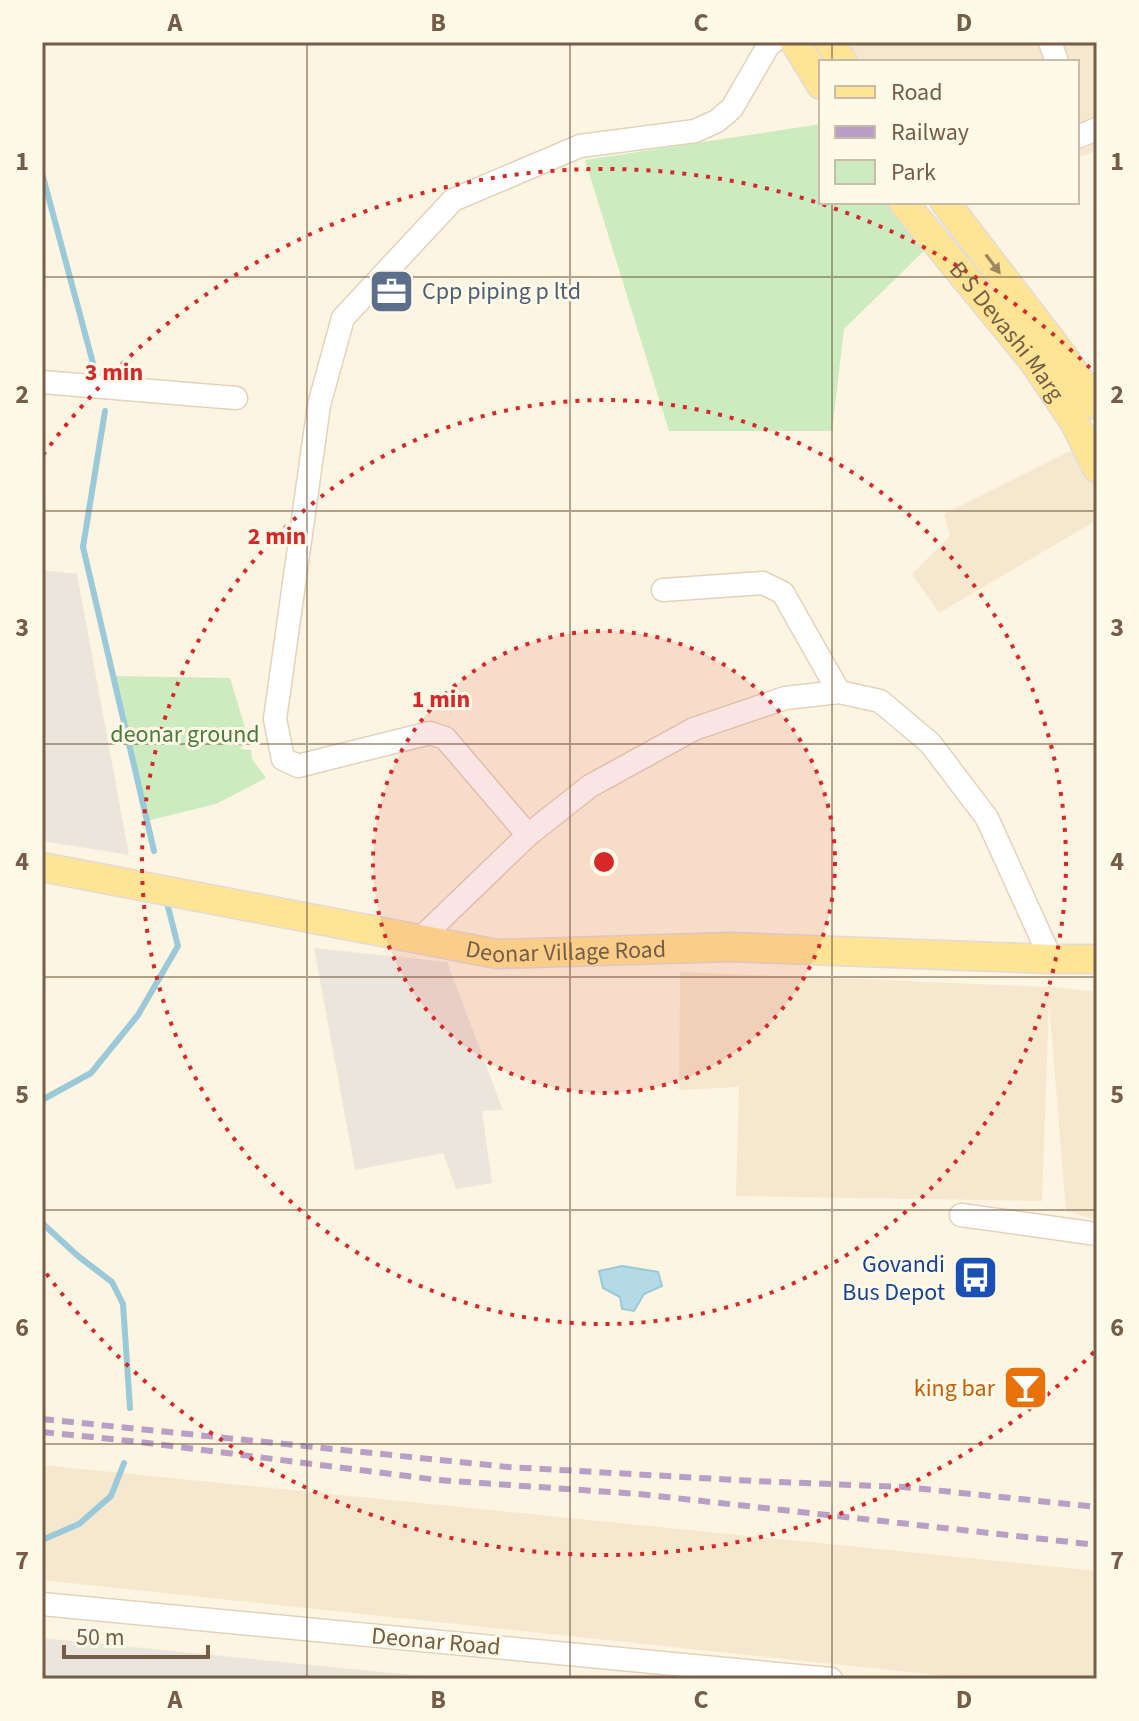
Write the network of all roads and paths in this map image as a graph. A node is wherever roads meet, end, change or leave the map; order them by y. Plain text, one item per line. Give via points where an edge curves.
1 (773, 42) edge
2 (795, 42) edge
3 (830, 42) edge
4 (842, 60) edge
5 (819, 82) edge
6 (907, 204) edge
7 (947, 204) edge
8 (42, 382) edge
9 (236, 398) dead end
10 (1097, 405) edge
11 (1097, 468) edge
12 (663, 590) dead end
13 (839, 692) junction
14 (528, 835) junction
15 (42, 867) edge
16 (421, 938) junction
17 (1051, 959) junction
18 (1097, 959) edge
19 (961, 1215) dead end
20 (1097, 1234) edge
21 (52, 1610) edge
22 (461, 1651) junction
23 (775, 1676) edge
24 (669, 1679) edge
25 (831, 1679) edge

1 - 14 street via 732,108 717,121 695,131 580,146 453,200 343,318 319,405 275,719 283,759 298,766 430,733 445,738
2 - 5 main road
3 - 4 main road
6 - 11 main road, B S Devashi Marg via 1032,359 1075,423
7 -> 10 main road, B S Devashi Marg
8 - 9 street
12 - 13 street via 763,583 783,593
13 - 14 street via 785,698 694,729 590,786
13 - 17 street via 880,701 930,743 987,818
14 - 16 street
15 - 16 main road, Deonar Village Road
16 - 17 main road, Deonar Village Road via 497,954 731,947
17 - 18 main road, Deonar Village Road
19 - 20 street
21 - 22 street, Deonar Road
22 - 23 street, Deonar Road
22 - 24 street, Deonar Road
23 - 25 street, Deonar Road

